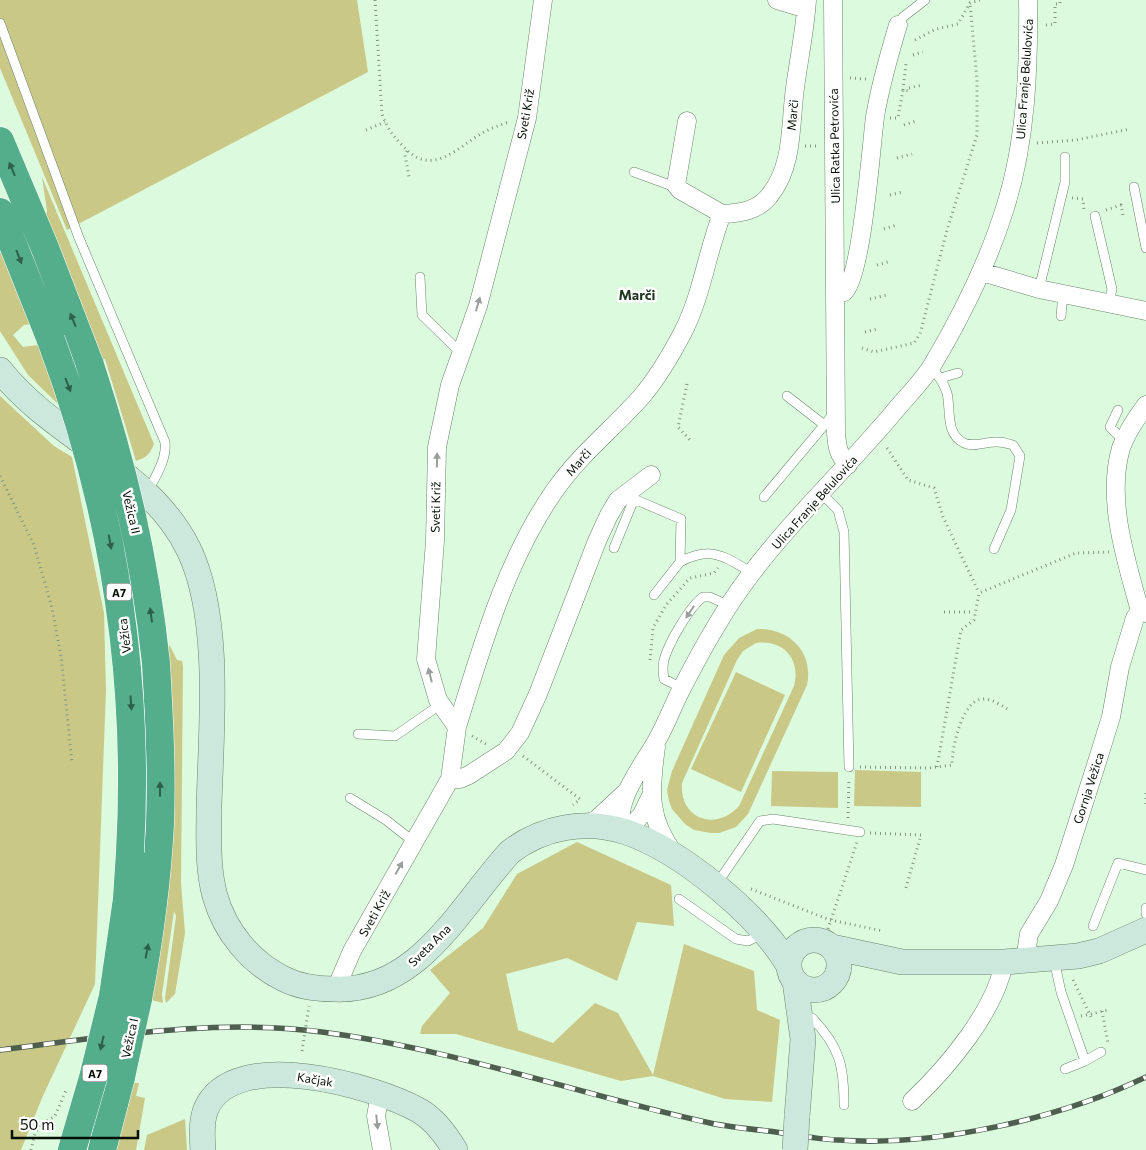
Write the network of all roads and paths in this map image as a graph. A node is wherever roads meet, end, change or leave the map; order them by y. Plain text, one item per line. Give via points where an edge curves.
1 (375, 0) edge
2 (543, 0) edge
3 (777, 0) edge
4 (833, 0) edge
5 (925, 0) edge
6 (980, 0) edge
7 (1028, 0) edge
8 (1060, 0) edge
9 (970, 3) junction
10 (807, 4) edge
11 (0, 23) edge
12 (898, 25) joint
13 (1046, 25) dead end
14 (915, 40) dead end
15 (923, 52) dead end
16 (913, 55) dead end
17 (906, 61) dead end
18 (843, 77) dead end
19 (875, 80) dead end
20 (922, 85) dead end
21 (903, 90) junction
22 (899, 114) dead end
23 (527, 118) junction
24 (687, 121) dead end
25 (385, 122) junction
26 (916, 122) dead end
27 (904, 125) dead end
28 (1130, 129) dead end
29 (366, 130) dead end
30 (821, 140) dead end
31 (0, 141) edge
32 (1034, 144) dead end
33 (796, 146) dead end
34 (407, 151) junction
35 (912, 154) dead end
36 (1066, 157) dead end
37 (897, 158) dead end
38 (634, 172) dead end
39 (409, 177) dead end
40 (1134, 187) dead end
41 (678, 188) junction
42 (902, 192) dead end
43 (890, 195) dead end
44 (1072, 198) dead end
45 (1112, 207) dead end
46 (1084, 211) dead end
47 (0, 212) edge
48 (722, 214) junction
49 (1095, 216) dead end
50 (1123, 216) dead end
51 (898, 225) dead end
52 (884, 229) dead end
53 (1146, 248) edge
54 (891, 261) dead end
55 (877, 265) dead end
56 (982, 272) junction
57 (420, 276) dead end
58 (1039, 289) junction
59 (835, 293) junction
60 (1064, 294) junction
61 (887, 295) dead end
62 (870, 299) dead end
63 (1108, 303) junction
64 (1146, 311) edge
65 (1061, 316) dead end
66 (877, 329) dead end
67 (864, 332) dead end
68 (862, 348) dead end
69 (462, 353) junction
70 (0, 370) edge
71 (936, 372) junction
72 (958, 373) dead end
73 (687, 384) dead end
74 (787, 396) dead end
75 (1146, 405) edge
76 (1118, 410) dead end
77 (836, 411) junction
78 (823, 424) junction
79 (1124, 441) junction
80 (692, 442) dead end
81 (887, 448) dead end
82 (848, 465) junction
83 (650, 475) dead end
84 (0, 476) edge
85 (147, 493) junction
86 (822, 494) junction
87 (764, 497) dead end
88 (614, 548) dead end
89 (994, 549) dead end
90 (1124, 550) junction
91 (680, 562) junction
92 (752, 573) junction
93 (979, 593) junction
94 (654, 595) dead end
95 (730, 606) junction
96 (1144, 608) edge
97 (944, 612) dead end
98 (974, 612) junction
99 (682, 688) junction
100 (441, 704) junction
101 (1009, 710) dead end
102 (457, 727) junction
103 (358, 734) dead end
104 (657, 740) junction
105 (522, 756) dead end
106 (72, 763) dead end
107 (849, 767) junction
108 (937, 767) junction
109 (450, 779) junction
110 (629, 788) junction
111 (1146, 793) edge
112 (651, 796) junction
113 (350, 798) dead end
114 (1146, 805) edge
115 (849, 814) dead end
116 (574, 819) junction
117 (624, 832) junction
118 (860, 832) junction
119 (414, 842) junction
120 (680, 861) junction
121 (1146, 870) edge
122 (716, 885) junction
123 (905, 891) dead end
124 (679, 899) dead end
125 (746, 899) junction
126 (1146, 908) edge
127 (1146, 914) edge
128 (830, 920) junction
129 (1094, 926) dead end
130 (1146, 930) edge
131 (883, 931) dead end
132 (764, 933) junction
133 (823, 939) junction
134 (1054, 958) junction
135 (1014, 961) junction
136 (902, 962) junction
137 (792, 974) junction
138 (831, 981) junction
139 (1073, 981) dead end
140 (340, 990) junction
141 (125, 997) junction
142 (309, 1006) dead end
143 (1109, 1010) dead end
144 (1102, 1011) junction
145 (1095, 1013) dead end
146 (1091, 1017) dead end
147 (808, 1028) junction
148 (302, 1052) dead end
149 (1101, 1052) joint
150 (1085, 1061) junction
151 (1065, 1069) dead end
152 (71, 1084) dead end
153 (380, 1094) junction
154 (912, 1101) dead end
155 (844, 1105) dead end
156 (31, 1150) edge
157 (72, 1150) edge
158 (102, 1150) edge
159 (203, 1150) edge
160 (382, 1150) edge
161 (455, 1150) edge
162 (795, 1150) edge

1 - 25 path
2 - 23 street, Sveti Križ
3 - 10 street, Marči
4 - 59 street, Ulica Ratka Petrovića
5 - 12 lane
6 - 9 path
7 - 56 street, Ulica Franje Belulovića via 1020,142 1006,206
8 - 13 path via 1060,4 1055,4 1055,24
9 - 14 path via 958,24 936,29
9 - 68 path via 977,80 977,135 947,230 920,334 914,343 874,352
10 - 48 street, Marči via 794,89 789,150 779,178 770,195 759,206 745,212
11 - 85 lane via 79,238 165,442 162,464
12 - 59 street via 877,110 851,279 844,292
15 - 16 path
17 - 21 path
18 - 19 path
20 - 21 path
21 - 22 path
23 - 34 path via 482,133 440,159 414,157
69 -> 23 street, Sveti Križ via 478,306
24 - 41 street via 676,175
25 - 29 path
25 - 34 path via 387,129
26 - 27 path
28 - 32 path via 1076,140
30 - 33 path via 820,146
141 -> 31 highway, Vežica II / A7, bridge via 150,937 160,824 160,737 152,620 130,500 90,366
34 - 39 path
35 - 37 path
36 - 58 lane via 1065,182
38 - 41 lane
40 - 53 lane
41 - 48 street
42 - 43 path
44 - 46 path via 1083,199
45 - 50 path via 1121,205
47 -> 141 highway, Vežica / A7, bridge via 71,393 106,521 120,595 129,672 133,793 126,899
48 - 102 street, Marči via 696,301 673,348 641,397 576,462 535,522 498,601
49 - 63 lane via 1111,280
51 - 52 path
54 - 55 path
56 - 58 street
56 - 71 street, Ulica Franje Belulovića
57 - 69 lane via 422,315
58 - 60 street
59 - 77 street, Ulica Ratka Petrovića
60 - 63 street
60 - 65 lane
61 - 62 path
63 - 64 street
66 - 67 path
100 -> 69 street, Sveti Križ via 426,659 437,447 450,385
70 - 85 street, Sveta Ana via 45,416
71 - 72 lane
71 - 82 street, Ulica Franje Belulovića
71 - 89 lane via 948,395 952,429 963,443 974,445 1000,441 1014,445 1020,456 1011,510
73 - 80 path via 678,427
74 - 78 lane
75 - 79 street, Gornja Vežica
76 - 79 lane via 1110,428
77 - 78 lane
77 - 82 street, Ulica Ratka Petrovića via 837,449
78 - 87 lane
79 - 90 street, Gornja Vežica via 1117,477
81 - 93 path via 908,480 934,488 943,517
82 - 86 street, Ulica Franje Belulovića
83 - 109 street via 618,500 609,515 520,733 506,751 460,779
84 - 106 path via 34,545 52,608 61,656
85 - 140 street, Sveta Ana via 177,529 190,552 206,605 211,667 209,853 215,897 234,936 264,967 287,981
86 - 92 street, Ulica Franje Belulovića
86 - 107 lane via 838,510 844,532
88 - 91 lane via 634,499 681,519
90 - 93 path via 1076,553
90 - 96 street, Gornja Vežica
91 - 92 lane via 692,555 719,554
91 - 94 lane
92 - 95 street, Ulica Franje Belulovića
93 - 98 path
95 - 99 street, Ulica Franje Belulovića
95 -> 99 lane via 704,597 692,609 664,659 664,680
96 - 135 street, Gornja Vežica via 1135,618 1120,667 1110,717 1067,855 1049,901
97 - 98 path
98 - 108 path via 974,620 961,630
99 - 104 street, Ulica Franje Belulovića
100 - 102 street, Sveti Križ
100 - 103 lane via 395,736
101 - 108 path via 990,700 974,701 968,706 961,725 952,752 952,765
102 - 109 street, Sveti Križ
104 - 110 street, Ulica Franje Belulovića
104 - 112 street, Ulica Franje Belulovića
105 - 116 path via 580,799
107 - 108 path
107 - 115 path
109 - 119 street, Sveti Križ
110 - 116 street, Ulica Franje Belulovića via 597,819
110 - 117 street, Ulica Franje Belulovića via 619,822
111 - 114 path
112 - 117 street, Ulica Franje Belulovića via 642,814
112 - 120 street, Ulica Franje Belulovića via 655,818 667,844
113 - 119 lane
116 - 117 street, Sveta Ana
116 - 140 street, Sveta Ana via 522,843 493,871 435,942 410,966 378,983
117 - 120 street, Sveta Ana
118 - 122 lane via 773,818 760,821
118 - 123 path via 921,835
118 - 128 path
140 -> 119 street, Sveti Križ via 340,979 352,951
120 - 122 street, Sveta Ana
121 - 129 lane via 1118,863
122 - 125 street, Sveta Ana
124 - 132 lane via 736,939 748,941
125 - 128 path
125 - 132 street, Sveta Ana
125 - 133 street
126 - 127 lane
128 - 131 path
128 - 133 path
130 - 134 street via 1098,951
132 - 137 street, Sveta Ana via 780,950
133 - 136 street
133 - 137 street via 797,946 790,959
133 - 138 street via 840,961
134 - 135 street
134 - 150 lane via 1061,992
135 - 136 street
135 - 154 street, Gornja Vežica via 1001,976 963,1044
136 - 138 street via 865,966
137 - 138 street via 809,990
137 - 147 street
138 - 147 street
139 - 146 path
141 -> 157 highway, A7, bridge via 93,1078
141 - 158 highway, Vežica I / A7, bridge via 121,1076
142 - 148 path, bridge
143 - 144 path
144 - 145 path
144 - 149 path via 1108,1045
147 - 155 lane via 837,1049 844,1074
147 - 162 street, bridge
149 - 150 lane
150 - 151 lane
152 - 156 path via 65,1089 55,1116 40,1125
153 - 159 street, Kačjak via 328,1079 302,1076 258,1076 237,1082 219,1091 206,1108
153 -> 160 street via 376,1116
153 - 161 street, Kačjak via 420,1111 436,1124

